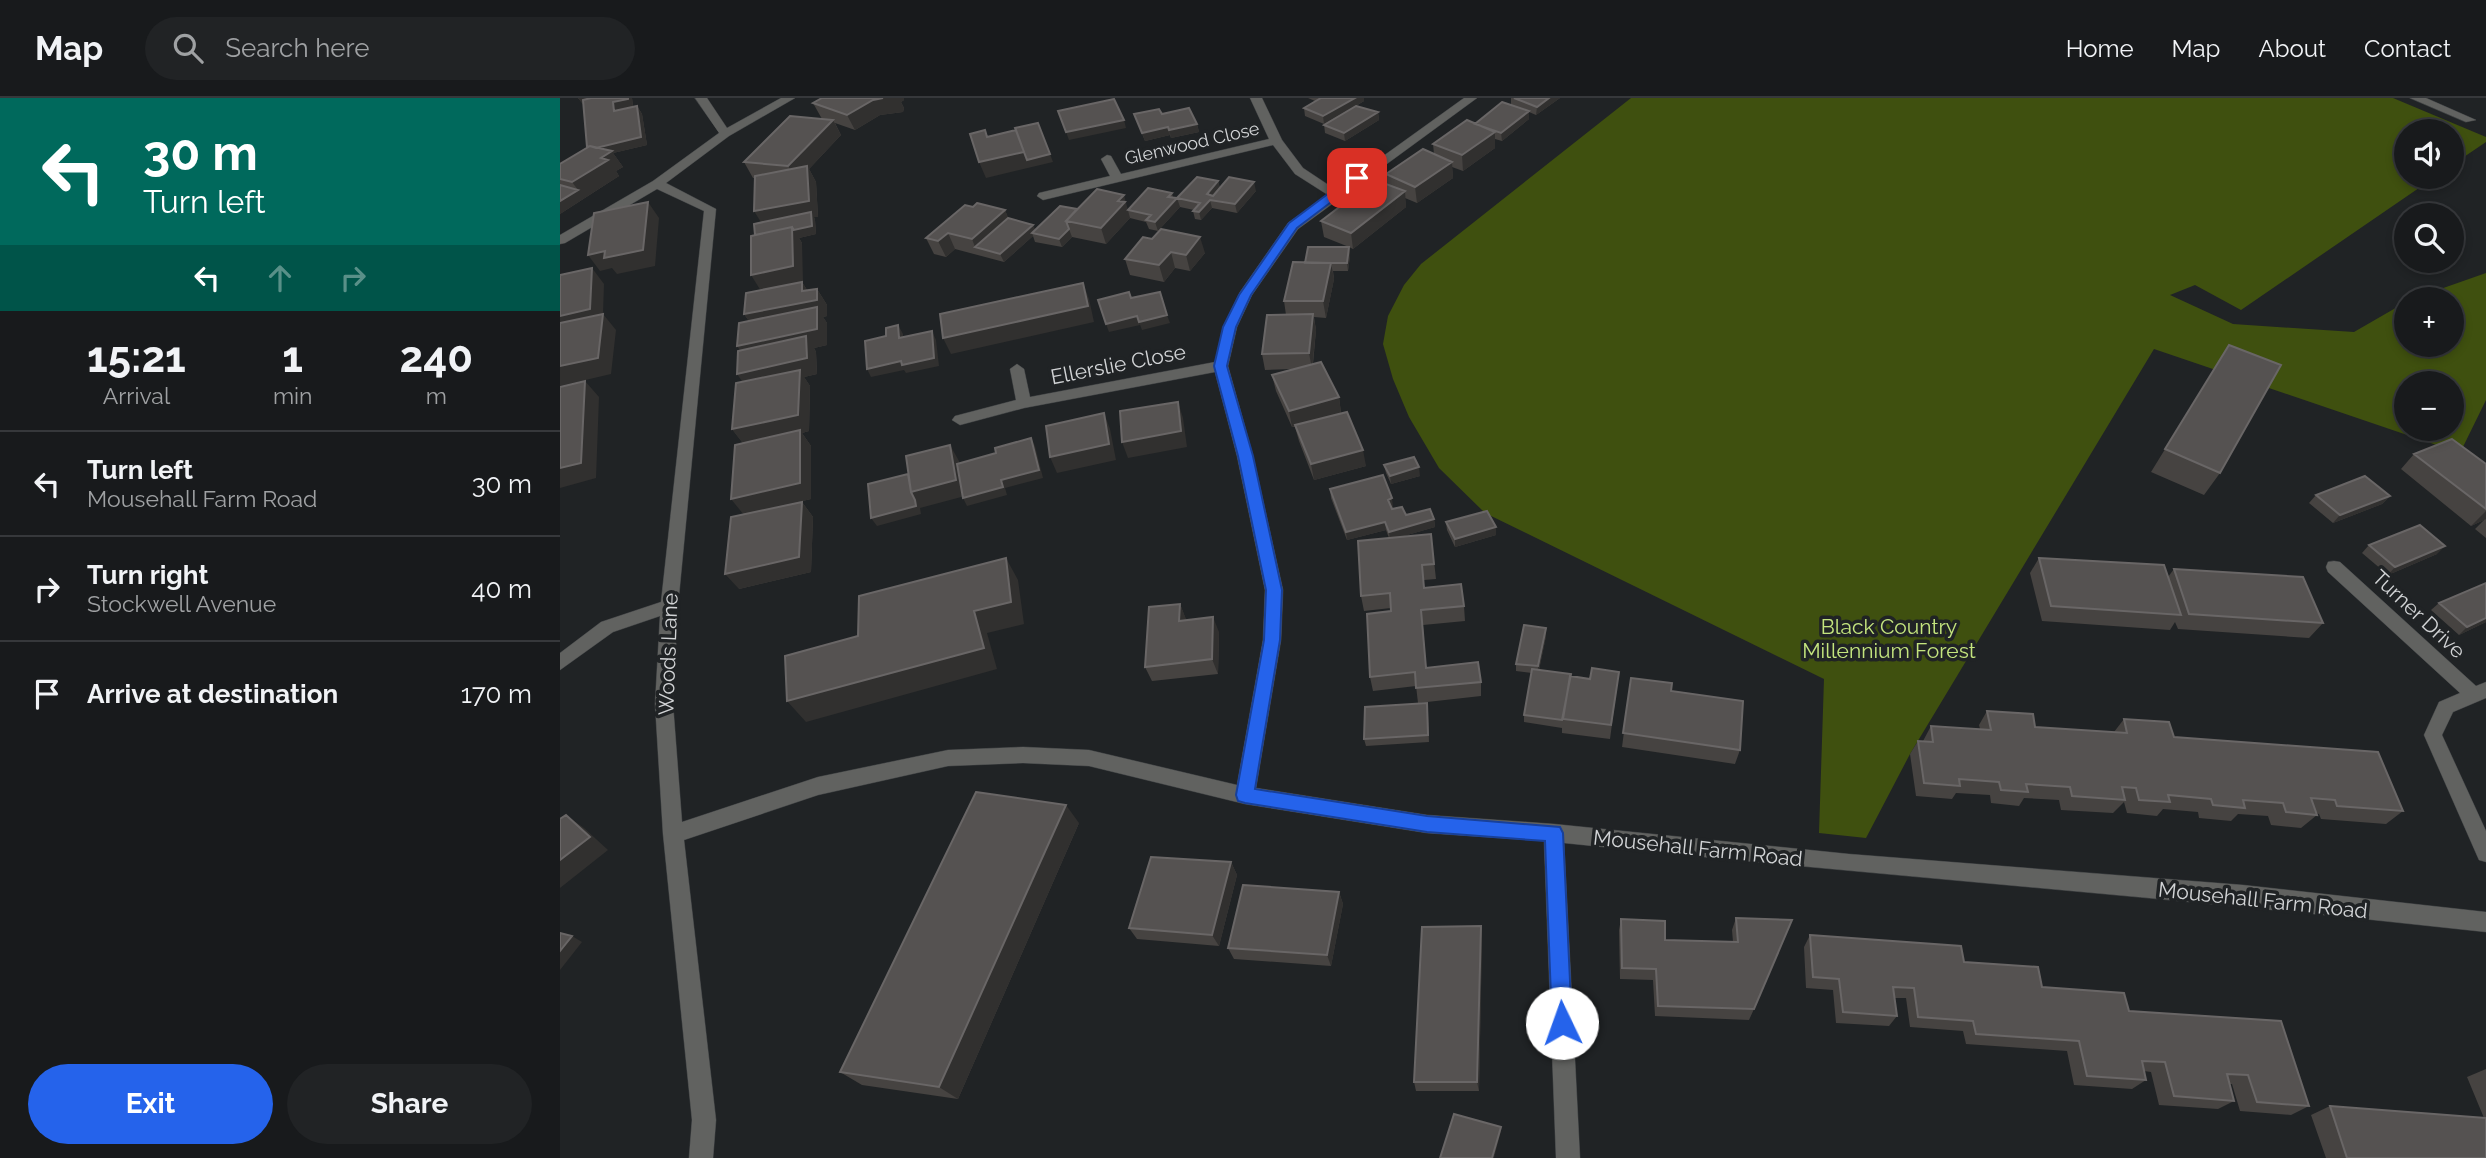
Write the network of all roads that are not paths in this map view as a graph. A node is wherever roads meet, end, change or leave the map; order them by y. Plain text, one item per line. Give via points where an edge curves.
1 (701, 98) edge
2 (789, 98) edge
3 (1256, 98) edge
4 (1471, 98) edge
5 (2416, 98) edge
6 (2470, 120) dead end
7 (725, 134) junction
8 (1276, 141) junction
9 (1107, 159) dead end
10 (1116, 178) junction
11 (657, 184) junction
12 (1334, 194) junction
13 (1043, 196) dead end
14 (560, 240) edge
15 (1221, 366) junction
16 (1017, 369) dead end
17 (1024, 403) junction
18 (960, 421) dead end
19 (2334, 567) dead end
20 (669, 606) junction
21 (560, 663) edge
22 (2480, 693) edge
23 (1245, 795) junction
24 (1554, 833) junction
25 (673, 834) junction
26 (2486, 853) edge
27 (2486, 922) edge
28 (701, 1158) edge
29 (1568, 1158) edge

1 - 7 street
2 - 7 street
3 - 8 street
4 - 12 street
5 - 6 street
7 - 11 street
8 - 10 street, Glenwood Close
8 - 12 street via 1299,172
9 - 10 street, Glenwood Close
10 - 13 street, Glenwood Close
11 - 14 street
11 - 20 street, Woods Lane via 710,209
12 - 15 street via 1293,226 1245,295 1230,327
15 - 17 street, Ellerslie Close
15 - 23 street via 1274,590 1272,640
16 - 17 street, Ellerslie Close
17 - 18 street, Ellerslie Close
19 - 22 street, Turner Drive
20 - 21 street via 607,627
20 - 25 street, Woods Lane via 664,704
22 - 26 street via 2446,707 2433,734
23 - 24 street, Mousehall Farm Road via 1427,824
23 - 25 street, Mousehall Farm Road via 1089,758 948,758 818,786
24 - 27 street, Mousehall Farm Road via 2243,895
24 - 29 street
25 - 28 street, Woods Lane via 704,1120

